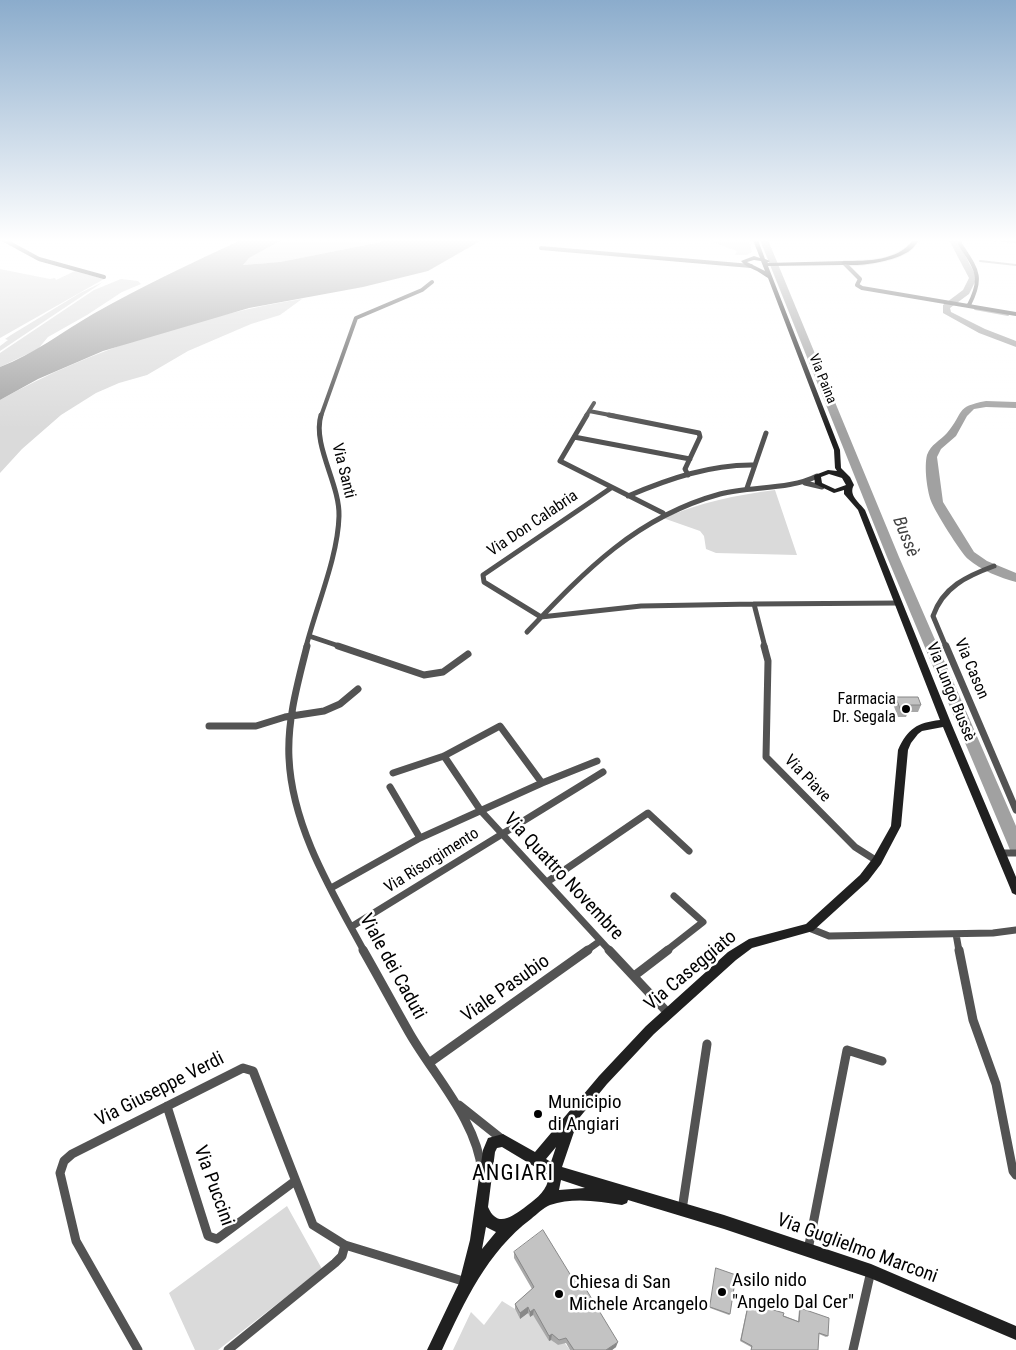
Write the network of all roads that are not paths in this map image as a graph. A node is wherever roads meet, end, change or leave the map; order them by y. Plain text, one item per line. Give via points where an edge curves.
1 (390, 303) edge
2 (779, 303) edge
3 (956, 303) edge
4 (969, 305) joint
5 (1016, 314) edge
6 (594, 403) dead end
7 (589, 411) junction
8 (766, 433) dead end
9 (574, 437) junction
10 (837, 458) junction
11 (690, 459) junction
12 (755, 465) junction
13 (828, 472) junction
14 (688, 475) junction
15 (817, 476) junction
16 (844, 476) junction
17 (798, 483) junction
18 (822, 487) junction
19 (611, 488) junction
20 (747, 488) junction
21 (848, 488) junction
22 (834, 491) junction
23 (628, 496) junction
24 (856, 504) junction
25 (663, 513) junction
26 (994, 566) dead end
27 (899, 603) junction
28 (754, 604) junction
29 (542, 617) junction
30 (527, 632) dead end
31 (309, 636) junction
32 (468, 654) dead end
33 (358, 689) dead end
34 (292, 716) junction
35 (946, 723) junction
36 (209, 726) dead end
37 (444, 756) junction
38 (597, 761) dead end
39 (603, 772) dead end
40 (393, 773) dead end
41 (542, 783) junction
42 (390, 787) dead end
43 (1016, 810) edge
44 (481, 811) junction
45 (502, 834) junction
46 (420, 838) junction
47 (310, 844) joint
48 (689, 851) dead end
49 (1016, 852) edge
50 (1001, 853) junction
51 (877, 861) junction
52 (547, 882) junction
53 (331, 888) junction
54 (1016, 890) edge
55 (674, 896) dead end
56 (351, 927) junction
57 (808, 928) junction
58 (1016, 930) edge
59 (956, 934) junction
60 (600, 941) junction
61 (634, 976) junction
62 (668, 1013) junction
63 (707, 1044) dead end
64 (882, 1061) dead end
65 (429, 1063) junction
66 (454, 1101) junction
67 (167, 1106) junction
68 (575, 1114) junction
69 (503, 1140) junction
70 (536, 1161) junction
71 (555, 1172) junction
72 (1016, 1174) edge
73 (295, 1181) junction
74 (483, 1184) junction
75 (646, 1201) junction
76 (542, 1202) junction
77 (482, 1207) junction
78 (682, 1210) junction
79 (514, 1222) junction
80 (345, 1245) junction
81 (808, 1250) junction
82 (871, 1271) junction
83 (466, 1282) junction
84 (1016, 1333) edge
85 (138, 1350) edge
86 (228, 1350) edge
87 (434, 1350) edge
88 (853, 1350) edge

1 - 31 street, Via Santi via 356,318 320,414 320,437 336,492 339,515 337,536
2 - 10 main road, Via Paina via 837,450
3 - 4 street
4 - 5 street
6 - 7 street
7 - 9 street
7 - 11 street via 696,431 700,437
8 - 12 street
9 - 11 street
9 - 19 street via 560,461
10 - 13 main road
10 - 16 main road, Via Paina
11 - 14 street via 686,469
12 - 14 street
12 - 20 street
13 - 15 main road
13 - 16 main road
14 - 23 street
15 - 17 street
15 - 18 main road via 816,482
16 - 21 main road, Via Paina via 850,482
17 - 18 street
17 - 20 street
18 - 22 main road
19 - 23 street
19 - 29 street, Via Don Calabria via 484,575 484,582
20 - 25 street via 710,496
21 - 22 main road
21 - 24 main road, Via Lungo Bussè via 848,494
22 - 24 main road
23 - 25 street
24 - 27 main road, Via Lungo Bussè
25 - 29 street via 592,564
26 - 43 street, Via Cason via 970,574 954,585 936,602 933,616
27 - 28 street
27 - 35 main road, Via Lungo Bussè
28 - 29 street via 641,606
28 - 51 street, Via Piave via 768,661 766,756 855,847
29 - 30 street
31 - 32 street via 435,676 443,674
31 - 34 street, Via Santi
33 - 34 street via 336,708
34 - 36 street via 244,727
34 - 47 street, Via Santi via 289,758 297,808
35 - 50 main road, Via Lungo Bussè
35 - 51 street via 915,729 908,738 903,750 896,826
37 - 40 street
37 - 41 street via 497,726 502,728
37 - 44 street, Via Quattro Novembre
38 - 41 street
39 - 45 street, Via Risorgimento
41 - 44 street
42 - 46 street
44 - 45 street, Via Quattro Novembre
44 - 46 street
45 - 52 street, Via Quattro Novembre
45 - 56 street, Via Risorgimento
46 - 53 street
47 - 53 street, Viale dei Caduti
48 - 52 street via 648,813
49 - 50 street
50 - 54 main road, Via Lungo Bussè
51 - 57 street via 864,878
52 - 60 street, Via Quattro Novembre
53 - 56 street, Viale dei Caduti
55 - 61 street via 703,922
56 - 65 street, Viale dei Caduti
57 - 59 street via 829,936
57 - 62 street, Via Caseggiato via 749,944
58 - 59 street
59 - 72 street via 973,1020 996,1084
60 - 61 street, Via Quattro Novembre
60 - 65 street, Viale Pasubio
61 - 62 street, Via Quattro Novembre
62 - 68 street, Via Caseggiato
63 - 78 street
64 - 81 street via 847,1050
65 - 66 street, Viale dei Caduti
66 - 69 street
66 - 74 street via 480,1153
67 - 73 street, Via Giuseppe Verdi via 242,1068 250,1069
67 - 73 street, Via Puccini via 208,1236 212,1239
67 - 85 street, Via Giuseppe Verdi via 72,1154 64,1161 60,1173 76,1241
68 - 70 main road
68 - 71 main road
69 - 70 street
69 - 74 main road via 493,1143 489,1150
70 - 71 main road
71 - 75 main road
71 - 76 street via 555,1186
73 - 80 street, Via Giuseppe Verdi via 312,1225
74 - 77 main road
75 - 76 main road via 588,1195 558,1197
75 - 78 main road, Via Guglielmo Marconi
76 - 79 street
77 - 79 main road via 487,1219 497,1226 505,1227
77 - 83 main road via 474,1258
78 - 81 main road, Via Guglielmo Marconi
79 - 83 main road via 488,1250
80 - 83 street, Via Giuseppe Verdi
80 - 86 street via 342,1256 335,1263
81 - 82 main road, Via Guglielmo Marconi
82 - 84 main road, Via Guglielmo Marconi
82 - 88 street
83 - 87 main road

